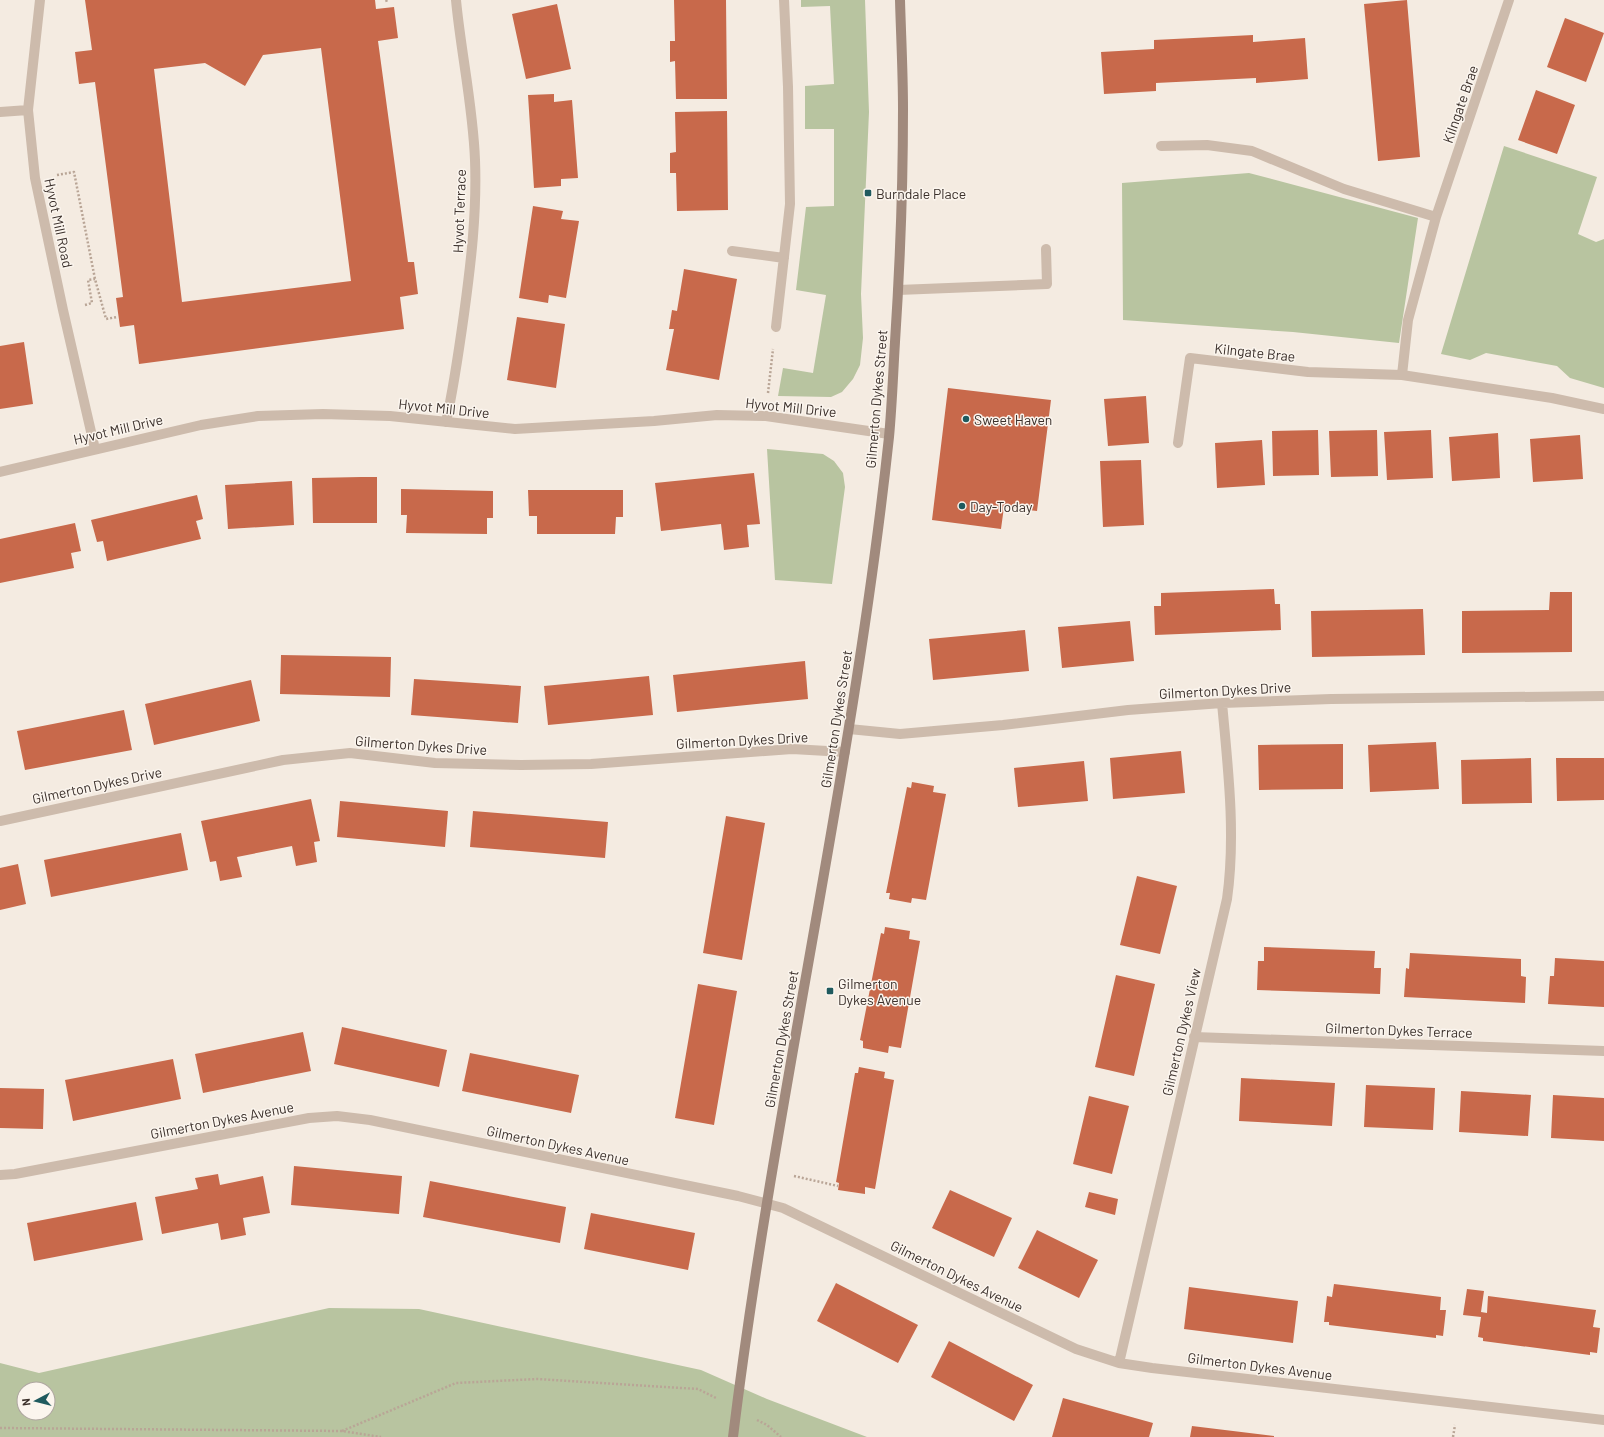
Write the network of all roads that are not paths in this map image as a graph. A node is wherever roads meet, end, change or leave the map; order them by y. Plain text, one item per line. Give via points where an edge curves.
1 (40, 0) edge
2 (456, 0) edge
3 (784, 0) edge
4 (900, 0) edge
5 (1509, 0) edge
6 (28, 110) junction
7 (0, 112) edge
8 (1160, 146) dead end
9 (1436, 217) junction
10 (1046, 248) dead end
11 (732, 251) dead end
12 (784, 258) junction
13 (898, 290) junction
14 (776, 327) road end
15 (1402, 375) junction
16 (1604, 409) edge
17 (446, 422) junction
18 (889, 434) junction
19 (1178, 443) dead end
20 (95, 449) junction
21 (0, 472) edge
22 (1604, 696) edge
23 (1222, 703) junction
24 (850, 729) junction
25 (846, 752) junction
26 (0, 821) edge
27 (1194, 1038) junction
28 (1604, 1051) edge
29 (0, 1175) edge
30 (767, 1204) junction
31 (1119, 1363) junction
32 (1604, 1420) edge
33 (733, 1437) edge

1 - 6 street, Hyvot Mill Road
2 - 17 street, Hyvot Terrace via 471,111 475,207 470,269
3 - 12 street via 790,204
4 - 13 main road, Gilmerton Dykes Street via 903,107
5 - 9 street, Kilngate Brae
6 - 7 street
6 - 20 street, Hyvot Mill Road via 35,178
8 - 9 street via 1208,145 1252,150 1344,189
9 - 15 street, Kilngate Brae via 1408,320
10 - 13 street via 1047,284
11 - 12 street
12 - 14 street
13 - 18 main road, Gilmerton Dykes Street
15 - 16 street, Kilngate Brae
15 - 19 street, Kilngate Brae via 1308,372 1190,358
17 - 18 street, Hyvot Mill Drive via 515,428 717,415 766,416
17 - 20 street, Hyvot Mill Drive via 390,416 258,416 201,425
18 - 24 main road, Gilmerton Dykes Street
20 - 21 street, Hyvot Mill Drive
22 - 23 street, Gilmerton Dykes Drive via 1330,699
23 - 24 street, Gilmerton Dykes Drive via 1128,710 900,734
23 - 27 street, Gilmerton Dykes View via 1230,812 1231,872
24 - 25 main road, Gilmerton Dykes Street
25 - 26 street, Gilmerton Dykes Drive via 792,748 592,764 521,766 435,763 350,753 283,760
25 - 30 main road, Gilmerton Dykes Street
27 - 28 street, Gilmerton Dykes Terrace
27 - 31 street, Gilmerton Dykes View
29 - 30 street, Gilmerton Dykes Avenue via 309,1118 337,1116 370,1120
30 - 31 street, Gilmerton Dykes Avenue via 784,1208 1076,1349
30 - 33 main road, Gilmerton Dykes Street
31 - 32 street, Gilmerton Dykes Avenue

